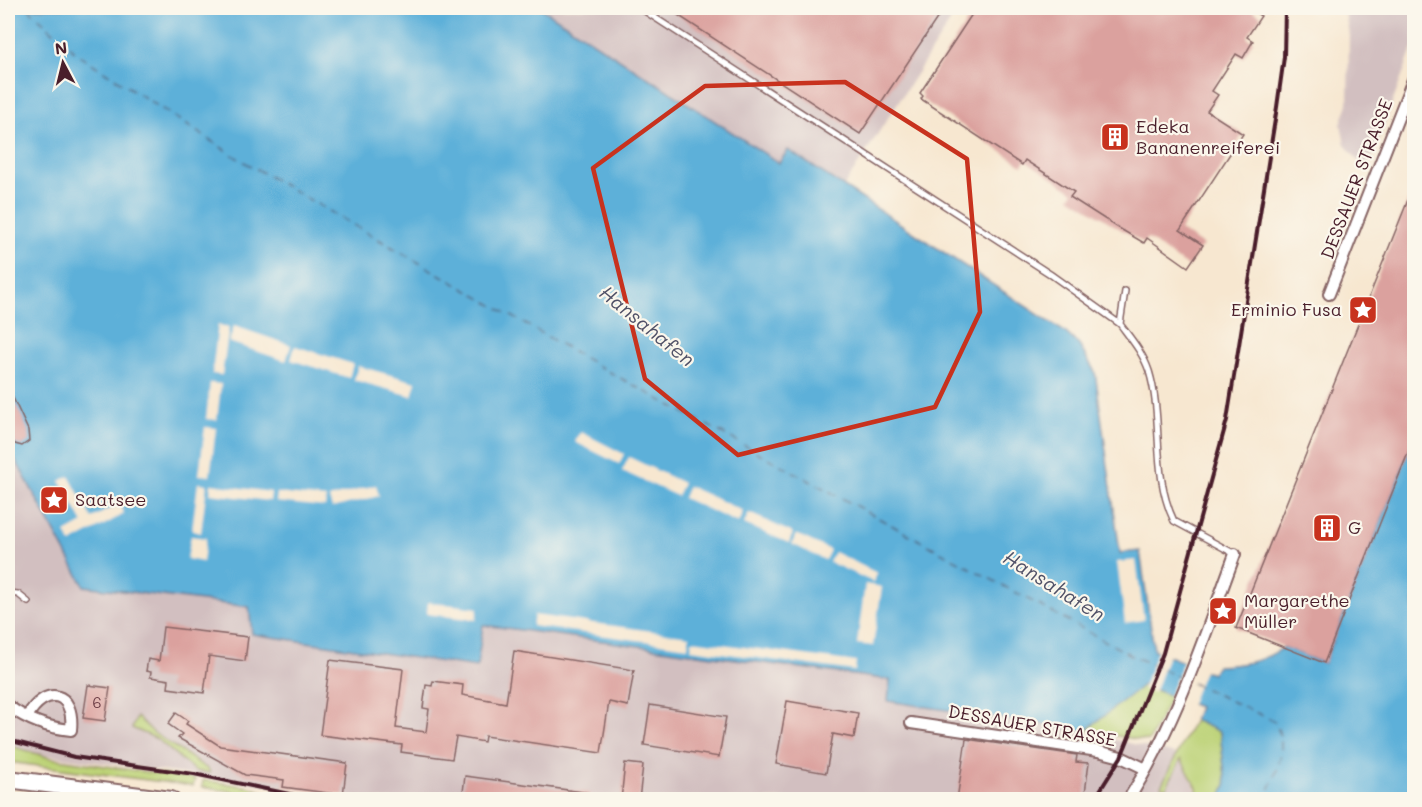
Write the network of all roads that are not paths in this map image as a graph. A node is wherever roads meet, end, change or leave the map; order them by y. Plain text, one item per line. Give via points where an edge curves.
1 (640, 8) edge
2 (1414, 76) edge
3 (1125, 291) dead end
4 (1329, 294) dead end
5 (1120, 324) junction
6 (1235, 554) joint
7 (8, 593) edge
8 (28, 602) dead end
9 (8, 706) edge
10 (27, 717) dead end
11 (911, 723) dead end
12 (1146, 769) junction
13 (8, 779) edge
14 (171, 800) edge
15 (1128, 800) edge

1 - 5 lane via 1050,274
2 - 4 street, DESSAUER STRASSE
3 - 5 lane
5 - 6 lane via 1138,347 1149,371 1163,493 1174,521
6 - 12 street via 1174,710
7 - 8 lane via 18,594
9 - 10 street
11 - 12 street, DESSAUER STRASSE via 1098,751
12 - 15 street
13 - 14 main road

